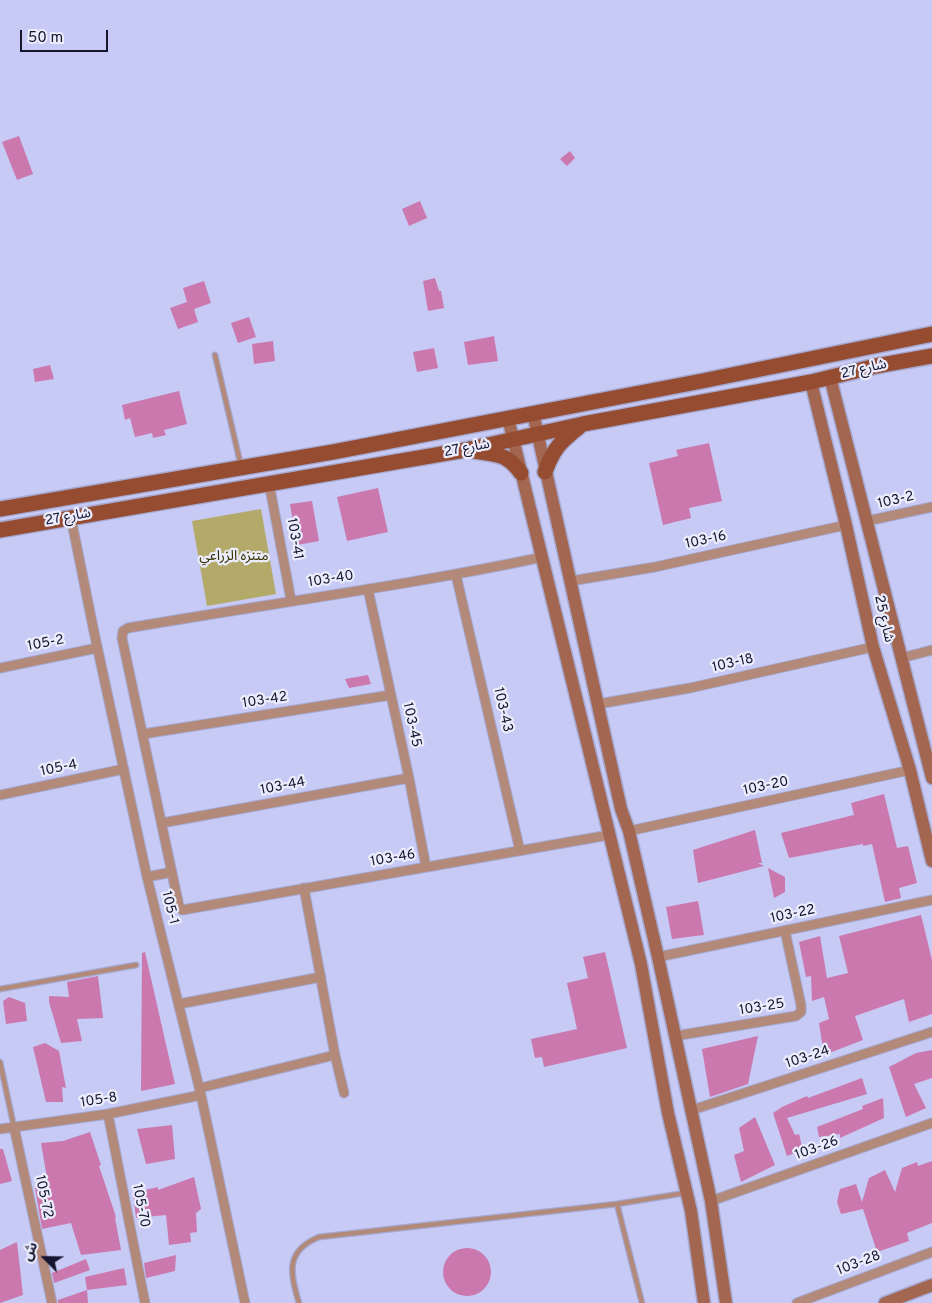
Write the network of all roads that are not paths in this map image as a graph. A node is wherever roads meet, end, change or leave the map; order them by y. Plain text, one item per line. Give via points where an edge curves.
1 (932, 334) edge
2 (215, 355) dead end
3 (932, 356) edge
4 (830, 377) junction
5 (811, 382) junction
6 (533, 413) junction
7 (508, 418) junction
8 (583, 424) junction
9 (537, 434) junction
10 (514, 440) junction
11 (465, 450) junction
12 (242, 468) junction
13 (545, 472) junction
14 (521, 473) junction
15 (269, 483) junction
16 (932, 507) edge
17 (0, 509) edge
18 (71, 518) junction
19 (867, 521) junction
20 (846, 525) junction
21 (0, 530) edge
22 (543, 557) junction
23 (456, 575) junction
24 (571, 581) junction
25 (368, 589) junction
26 (291, 600) junction
27 (873, 647) junction
28 (98, 648) junction
29 (932, 650) edge
30 (901, 658) junction
31 (0, 668) edge
32 (391, 695) junction
33 (598, 704) junction
34 (143, 734) junction
35 (124, 769) junction
36 (910, 770) junction
37 (932, 775) edge
38 (409, 778) junction
39 (0, 795) edge
40 (162, 823) junction
41 (629, 832) junction
42 (609, 835) junction
43 (520, 851) junction
44 (932, 861) edge
45 (426, 867) junction
46 (172, 872) junction
47 (147, 877) junction
48 (304, 888) junction
49 (932, 900) edge
50 (785, 931) junction
51 (658, 956) junction
52 (136, 965) dead end
53 (321, 977) junction
54 (0, 990) edge
55 (179, 1004) junction
56 (932, 1032) edge
57 (675, 1036) junction
58 (335, 1055) junction
59 (0, 1062) edge
60 (200, 1092) junction
61 (344, 1093) dead end
62 (692, 1110) junction
63 (108, 1114) junction
64 (932, 1123) edge
65 (14, 1127) junction
66 (0, 1129) edge
67 (687, 1193) junction
68 (711, 1201) junction
69 (618, 1204) junction
70 (932, 1252) edge
71 (932, 1285) edge
72 (52, 1303) edge
73 (145, 1303) edge
74 (245, 1303) edge
75 (299, 1303) edge
76 (642, 1303) edge
77 (704, 1303) edge
78 (726, 1303) edge
79 (797, 1303) edge
80 (885, 1303) edge

1 - 6 main road, شارع 27
2 - 12 lane
3 - 4 main road, شارع 27
4 - 5 main road, شارع 27
4 - 19 main road, شارع 25
5 - 8 main road, شارع 27
5 - 20 main road, شارع 25
6 - 7 main road, شارع 27
6 - 9 main road
7 - 10 main road
7 - 12 main road, شارع 27
8 - 9 main road, شارع 27
8 - 13 main road via 559,443
9 - 10 main road, شارع 27
9 - 13 main road
10 - 11 main road, شارع 27
10 - 14 main road
11 - 14 main road via 504,456 514,462
11 - 15 main road, شارع 27
12 - 17 main road, شارع 27
13 - 24 main road
14 - 22 main road
15 - 18 main road, شارع 27
15 - 26 street, 103-41
16 - 19 street, 103-2
18 - 21 main road, شارع 27
18 - 28 street, 105-1
19 - 30 main road, شارع 25
20 - 24 street, 103-16
20 - 27 main road, شارع 25
22 - 23 street, 103-40
22 - 42 main road
23 - 25 street, 103-40
23 - 43 street, 103-43
24 - 33 main road
25 - 26 street, 103-40
25 - 32 street, 103-45
26 - 34 street, 103-40 via 123,631
27 - 33 street, 103-18 via 690,688
27 - 36 main road, شارع 25
28 - 31 street, 105-2
28 - 35 street, 105-1
29 - 30 street
30 - 37 main road, شارع 25
32 - 34 street, 103-42
32 - 38 street, 103-45
33 - 41 main road
34 - 40 street
35 - 39 street, 105-4
35 - 47 street, 105-1
36 - 41 street, 103-20
36 - 44 main road, شارع 25
38 - 40 street, 103-44
38 - 45 street, 103-45
40 - 46 street
41 - 51 main road
42 - 43 street, 103-46
42 - 67 main road via 641,964 668,1113
43 - 45 street, 103-46
45 - 48 street, 103-46
46 - 47 street
46 - 48 street, 103-46 via 182,910
47 - 55 street, 105-1
48 - 53 street
49 - 50 street, 103-22
50 - 51 street, 103-22
50 - 57 street, 103-25 via 801,1012 796,1016
51 - 57 main road
52 - 54 lane
53 - 55 street
53 - 58 street
55 - 60 street, 105-1
56 - 62 street, 103-24
57 - 62 main road
58 - 60 street, 105-8
58 - 61 street
59 - 65 lane
60 - 63 street, 105-8
60 - 74 street, 105-1
62 - 68 main road
63 - 65 street, 105-8
63 - 73 street, 105-70
64 - 68 street, 103-26
65 - 66 street, 105-8
65 - 72 street, 105-72
67 - 69 lane
67 - 77 main road
68 - 78 main road
69 - 75 lane via 319,1237 302,1246 292,1262 291,1275
69 - 76 lane
70 - 79 street, 103-28
71 - 80 main road

